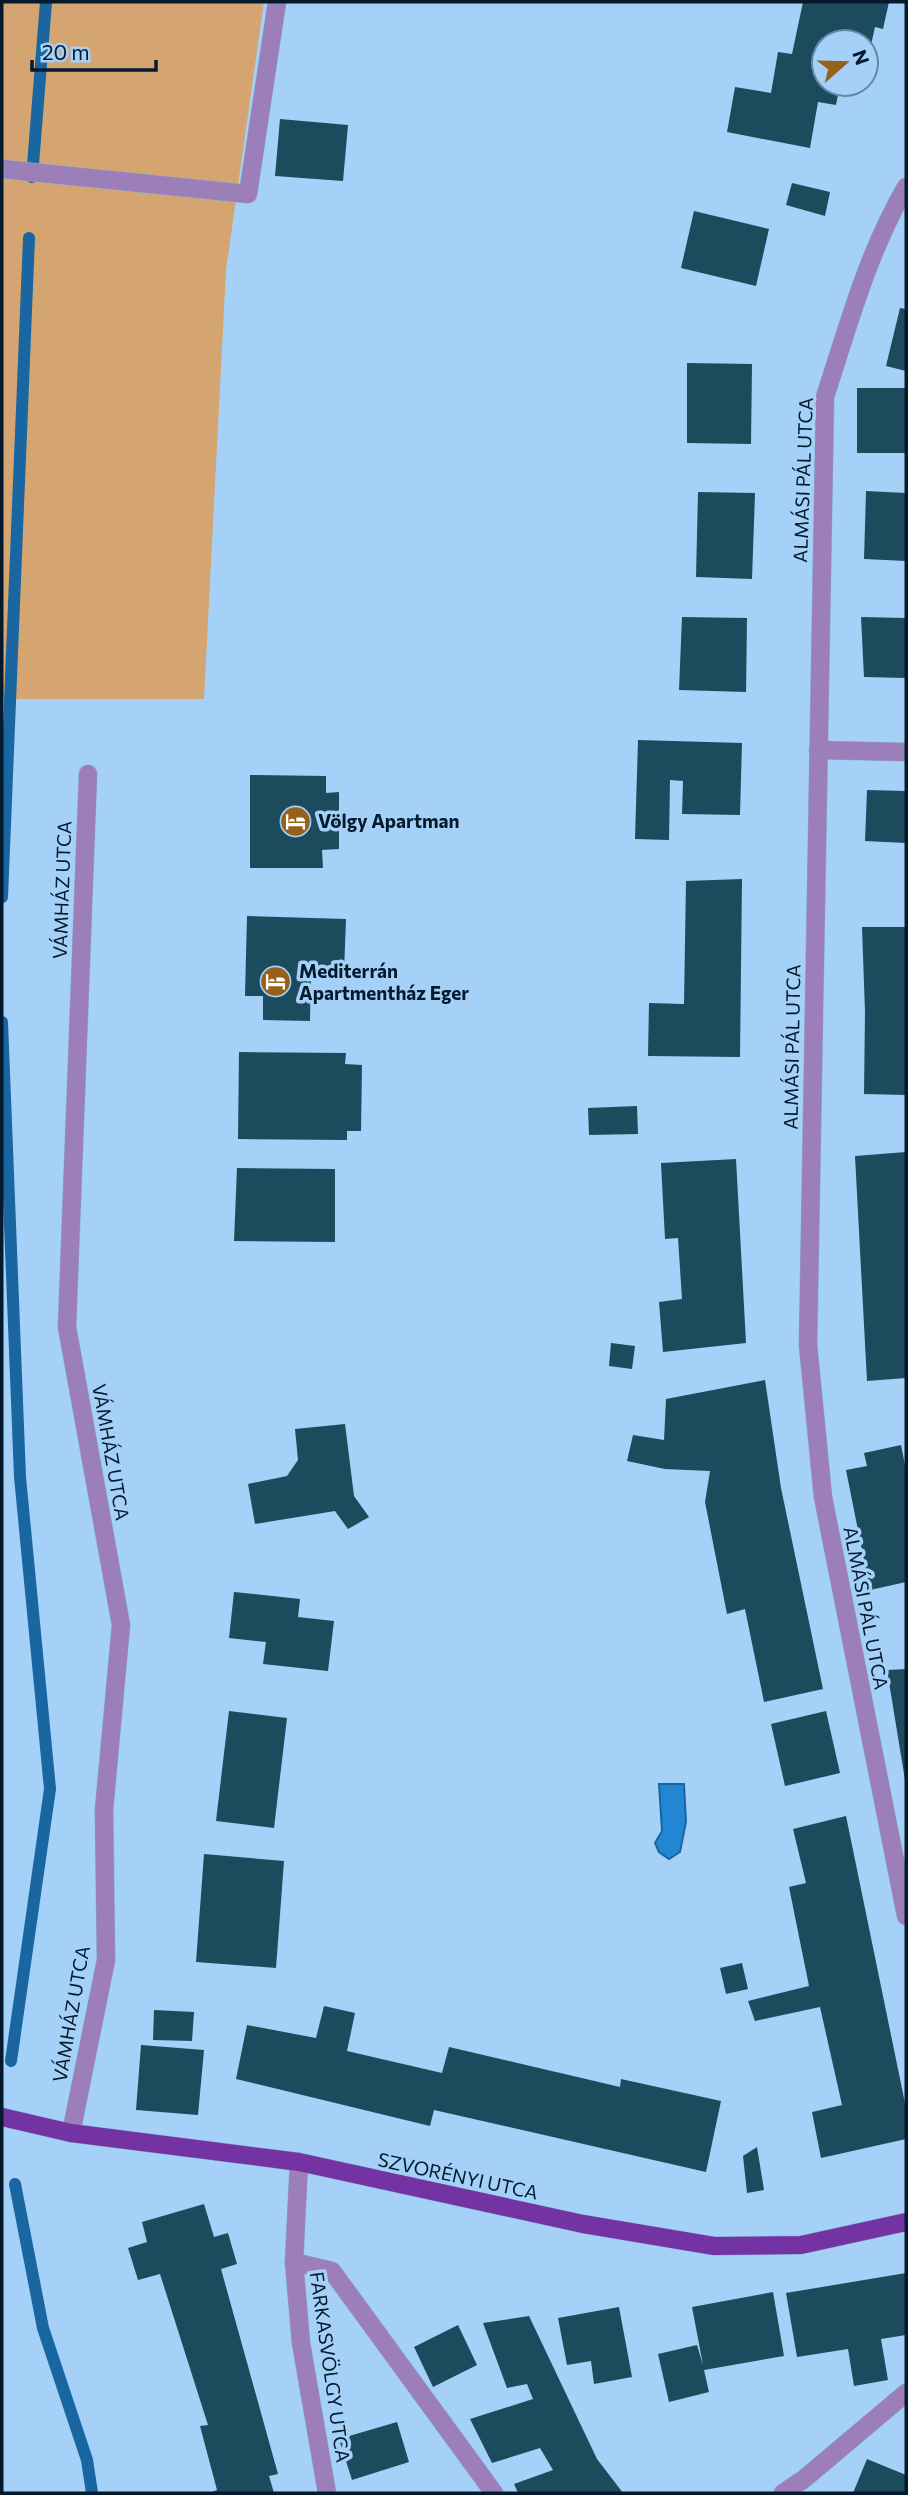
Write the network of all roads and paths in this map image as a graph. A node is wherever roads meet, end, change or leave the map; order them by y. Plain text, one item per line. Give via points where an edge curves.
1 (277, 2) edge
2 (7, 170) edge
3 (906, 187) edge
4 (818, 750) junction
5 (906, 752) edge
6 (88, 774) dead end
7 (906, 1916) edge
8 (2, 2117) edge
9 (71, 2133) junction
10 (299, 2162) junction
11 (906, 2222) edge
12 (294, 2262) junction
13 (906, 2393) edge
14 (327, 2493) edge
15 (494, 2493) edge
16 (783, 2493) edge

1 - 2 street via 248,194
3 - 4 street, ALMÁSI PÁL UTCA via 859,293 825,397
4 - 5 street
4 - 7 street, ALMÁSI PÁL UTCA via 808,1345 823,1497
6 - 9 street, VÁMHÁZ UTCA via 67,1327 121,1625 104,1810 106,1960
8 - 9 main road, SZVORÉNYI UTCA
9 - 10 main road, SZVORÉNYI UTCA
10 - 11 main road, SZVORÉNYI UTCA via 583,2224 714,2246 801,2245
10 - 12 street, FARKASVÖLGY UTCA
12 - 14 street, FARKASVÖLGY UTCA via 301,2343
12 - 15 street via 332,2270
13 - 16 street

